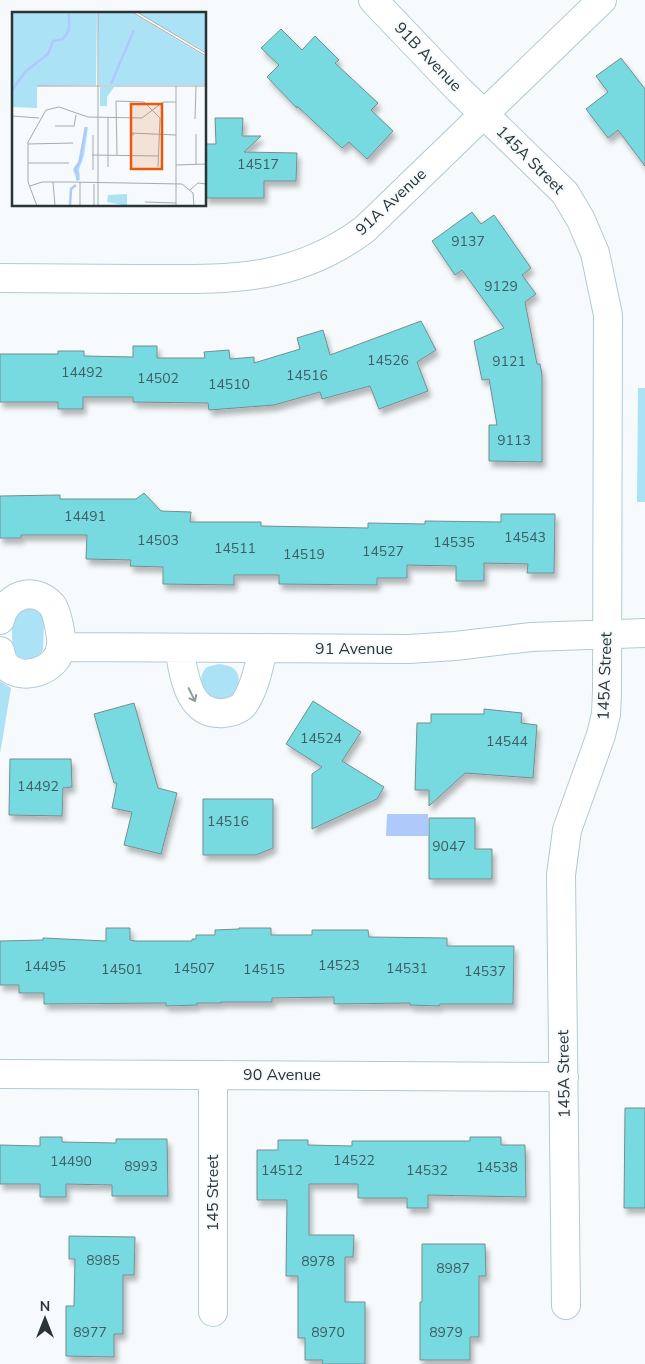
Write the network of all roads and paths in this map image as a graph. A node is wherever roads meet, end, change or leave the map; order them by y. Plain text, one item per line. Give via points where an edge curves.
1 (373, 0) edge
2 (602, 0) edge
3 (484, 114) junction
4 (0, 278) edge
5 (0, 620) edge
6 (606, 633) junction
7 (645, 633) edge
8 (62, 647) junction
9 (179, 648) junction
10 (263, 648) junction
11 (0, 651) edge
12 (0, 1074) edge
13 (213, 1075) junction
14 (564, 1077) junction
15 (566, 1305) dead end
16 (213, 1312) dead end

1 - 3 street, 91B Avenue
2 - 3 street, 91A Avenue
3 - 4 street, 91A Avenue via 365,229 348,242 308,262 228,279
3 - 6 street, 145A Street via 565,193 595,253 603,286 608,315
5 - 8 street via 9,601 19,595 33,594 45,598 54,607
6 - 7 street, 91 Avenue
6 - 10 street, 91 Avenue via 409,649
6 - 14 street, 145A Street via 606,714 567,830 561,875
8 - 9 street, 91 Avenue
8 - 11 street via 46,668 31,674 14,672 4,662
9 - 10 street, 91 Avenue
9 -> 10 street via 193,700 205,710 217,714 244,705
12 - 13 street, 90 Avenue
13 - 14 street, 90 Avenue
13 - 16 street, 145 Street
14 - 15 street, 145A Street

